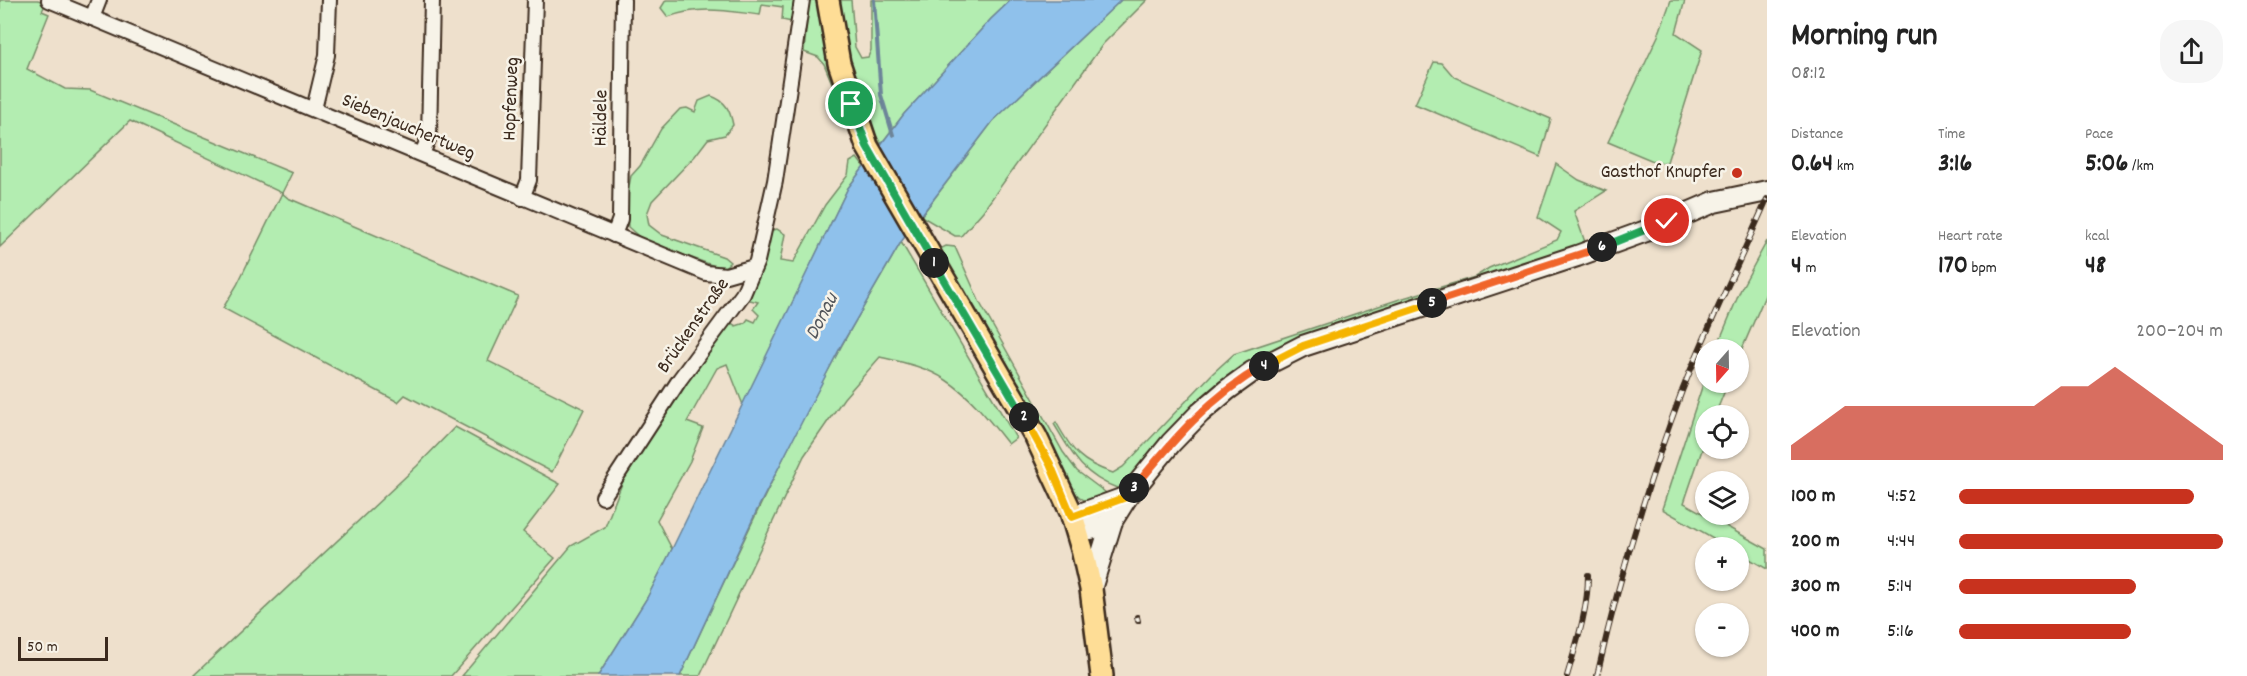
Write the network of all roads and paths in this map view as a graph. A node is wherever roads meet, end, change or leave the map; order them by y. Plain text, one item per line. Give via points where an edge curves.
1 (49, 0) edge
2 (99, 0) edge
3 (329, 0) edge
4 (432, 0) edge
5 (535, 0) edge
6 (623, 0) edge
7 (802, 0) edge
8 (828, 0) edge
9 (92, 18) junction
10 (314, 109) junction
11 (422, 154) junction
12 (1767, 191) edge
13 (522, 198) junction
14 (614, 235) junction
15 (754, 267) junction
16 (603, 496) dead end
17 (1126, 497) junction
18 (1112, 521) junction
19 (1074, 522) junction
20 (1091, 589) junction
21 (1102, 676) edge

1 - 9 street, Siebenjauchertweg
2 - 9 street
3 - 10 street via 327,55
4 - 11 street via 429,137
5 - 13 street, Hopfenweg via 530,180
6 - 14 street, Häldele via 620,219
7 - 15 street, Brückenstraße via 775,181
8 - 19 main road via 839,63 867,146 1036,437
9 - 10 street, Siebenjauchertweg
10 - 11 street, Siebenjauchertweg
11 - 13 street, Siebenjauchertweg
12 - 17 main road via 1714,202 1577,256 1303,346 1252,372 1200,413
13 - 14 street, Siebenjauchertweg
14 - 15 street, Siebenjauchertweg via 706,273 726,275
15 - 16 street, Brückenstraße via 743,294 680,379
17 - 18 main road
17 - 19 main road
18 - 19 main road via 1091,529
18 - 20 main road
19 - 20 main road
20 - 21 main road

